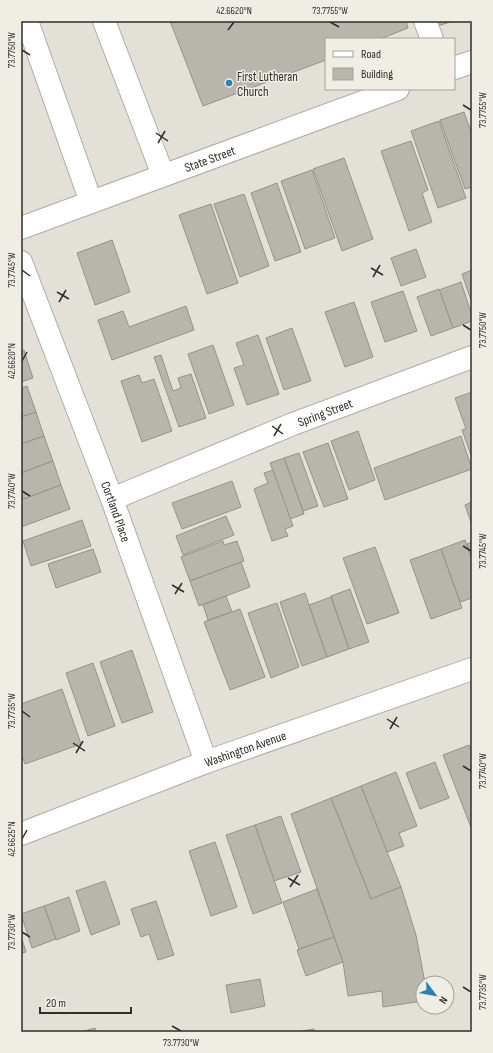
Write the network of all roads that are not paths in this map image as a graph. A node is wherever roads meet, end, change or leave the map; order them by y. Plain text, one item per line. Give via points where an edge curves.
1 (27, 21) edge
2 (104, 21) edge
3 (425, 21) edge
4 (432, 38) edge
5 (472, 62) edge
6 (455, 68) edge
7 (395, 90) edge
8 (163, 175) junction
9 (91, 202) junction
10 (21, 228) edge
11 (21, 262) edge
12 (472, 357) edge
13 (112, 499) junction
14 (472, 669) edge
15 (206, 762) junction
16 (21, 834) edge

1 - 9 street
2 - 8 street
3 - 4 street
5 - 6 street
7 - 8 street, State Street
8 - 9 street, State Street
9 - 10 street, State Street
11 - 13 street, Cortland Place
12 - 13 street, Spring Street via 293,424
13 - 15 street, Cortland Place
14 - 15 street, Washington Avenue
15 - 16 street, Washington Avenue

